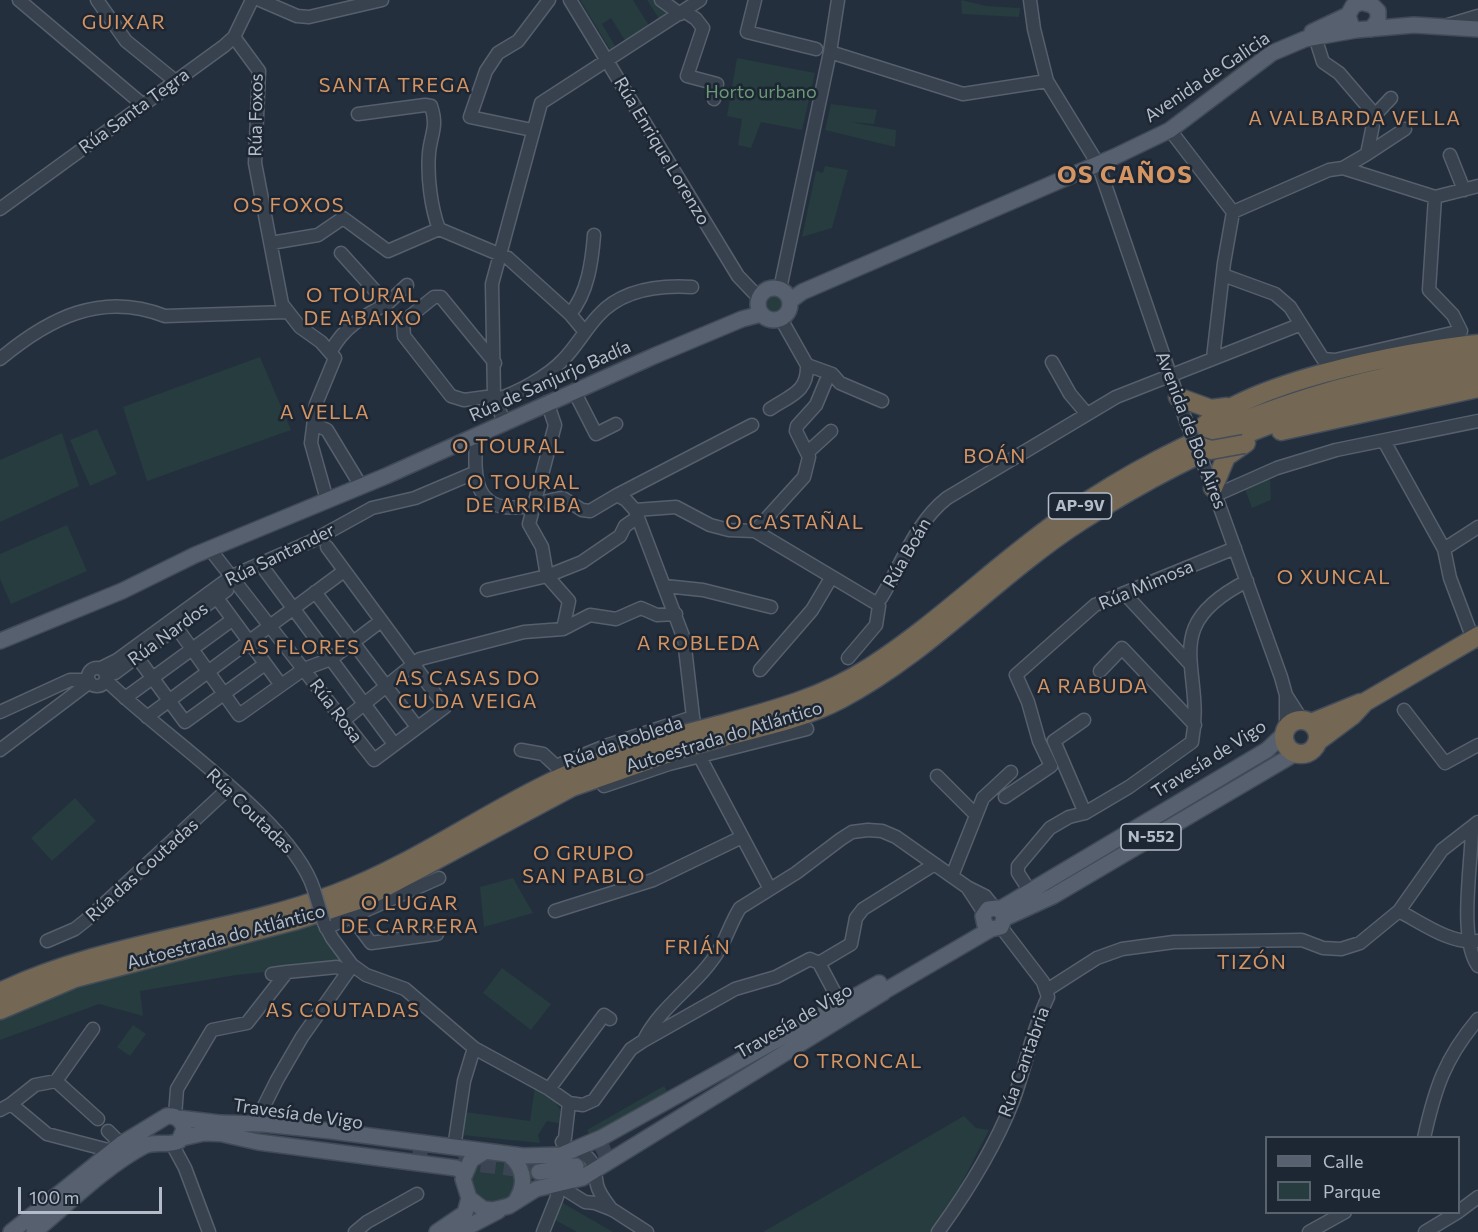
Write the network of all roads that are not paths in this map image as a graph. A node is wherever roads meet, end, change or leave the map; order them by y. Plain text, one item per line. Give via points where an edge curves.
1 (19, 0) edge
2 (97, 0) edge
3 (252, 0) edge
4 (260, 0) edge
5 (382, 0) edge
6 (549, 0) edge
7 (570, 0) edge
8 (661, 0) edge
9 (700, 0) edge
10 (755, 0) edge
11 (838, 0) edge
12 (1030, 0) edge
13 (1362, 5) edge
14 (682, 12) junction
15 (1478, 16) edge
16 (1414, 25) junction
17 (1448, 25) junction
18 (1364, 29) junction
19 (1478, 29) edge
20 (234, 37) junction
21 (1310, 38) junction
22 (816, 49) dead end
23 (830, 52) junction
24 (606, 60) junction
25 (174, 80) junction
26 (1047, 81) junction
27 (1391, 98) dead end
28 (714, 99) dead end
29 (142, 104) junction
30 (358, 114) dead end
31 (1375, 115) junction
32 (1406, 129) dead end
33 (532, 130) junction
34 (1170, 130) junction
35 (1367, 154) junction
36 (1450, 155) dead end
37 (1098, 164) junction
38 (1343, 168) junction
39 (1478, 186) edge
40 (1464, 190) junction
41 (1435, 197) junction
42 (0, 209) edge
43 (1233, 212) junction
44 (439, 229) junction
45 (594, 235) dead end
46 (271, 243) junction
47 (341, 253) dead end
48 (499, 253) junction
49 (1223, 275) junction
50 (407, 285) dead end
51 (692, 288) dead end
52 (789, 294) junction
53 (387, 304) junction
54 (759, 305) junction
55 (286, 312) junction
56 (570, 314) junction
57 (781, 319) junction
58 (1299, 325) junction
59 (585, 332) junction
60 (1478, 344) edge
61 (331, 351) junction
62 (1213, 358) junction
63 (0, 359) edge
64 (1478, 360) edge
65 (1052, 362) dead end
66 (495, 363) junction
67 (807, 365) junction
68 (1478, 374) edge
69 (1170, 375) junction
70 (826, 381) dead end
71 (1478, 388) edge
72 (574, 392) junction
73 (1178, 397) junction
74 (495, 398) junction
75 (882, 401) dead end
76 (546, 402) junction
77 (1232, 407) junction
78 (770, 409) dead end
79 (1087, 414) junction
80 (1478, 421) edge
81 (504, 422) junction
82 (314, 424) junction
83 (616, 424) dead end
84 (752, 425) dead end
85 (831, 431) dead end
86 (1191, 435) junction
87 (476, 436) junction
88 (1383, 441) junction
89 (1244, 444) junction
90 (808, 452) junction
91 (474, 473) junction
92 (361, 486) junction
93 (1215, 492) junction
94 (617, 495) junction
95 (327, 500) junction
96 (534, 505) junction
97 (637, 514) junction
98 (1478, 526) edge
99 (755, 531) junction
100 (327, 547) dead end
101 (209, 548) junction
102 (1235, 548) junction
103 (1444, 549) junction
104 (264, 569) dead end
105 (344, 571) junction
106 (232, 576) junction
107 (547, 576) junction
108 (831, 578) junction
109 (1247, 581) junction
110 (665, 586) junction
111 (227, 590) dead end
112 (487, 590) dead end
113 (315, 592) junction
114 (1124, 593) junction
115 (217, 598) junction
116 (878, 602) junction
117 (771, 607) dead end
118 (293, 608) junction
119 (676, 614) junction
120 (232, 620) junction
121 (381, 621) junction
122 (270, 626) junction
123 (177, 628) junction
124 (563, 629) junction
125 (1476, 639) edge
126 (0, 641) edge
127 (249, 641) junction
128 (353, 642) junction
129 (192, 649) junction
130 (137, 657) junction
131 (848, 658) dead end
132 (331, 659) junction
133 (411, 663) junction
134 (1189, 663) junction
135 (265, 664) junction
136 (304, 669) junction
137 (760, 670) dead end
138 (209, 671) junction
139 (1100, 671) dead end
140 (104, 674) junction
141 (152, 678) junction
142 (89, 681) junction
143 (280, 685) junction
144 (387, 688) junction
145 (225, 694) junction
146 (1286, 695) junction
147 (125, 698) junction
148 (169, 700) junction
149 (1365, 702) junction
150 (365, 705) junction
151 (1404, 710) dead end
152 (0, 712) edge
153 (147, 717) junction
154 (693, 717) junction
155 (1084, 720) dead end
156 (344, 721) junction
157 (1307, 721) junction
158 (1195, 725) junction
159 (417, 727) junction
160 (807, 729) dead end
161 (722, 731) junction
162 (1285, 732) junction
163 (1318, 741) junction
164 (679, 742) junction
165 (394, 744) junction
166 (1478, 745) edge
167 (0, 750) edge
168 (521, 750) dead end
169 (1296, 753) junction
170 (701, 755) junction
171 (1011, 772) dead end
172 (937, 776) dead end
173 (604, 786) dead end
174 (229, 788) junction
175 (1005, 797) dead end
176 (1085, 813) junction
177 (976, 815) junction
178 (1475, 824) edge
179 (742, 837) junction
180 (935, 864) junction
181 (952, 876) junction
182 (439, 878) dead end
183 (770, 889) junction
184 (1029, 890) junction
185 (555, 911) dead end
186 (1399, 911) junction
187 (994, 917) junction
188 (353, 919) junction
189 (327, 930) junction
190 (437, 934) dead end
191 (47, 941) dead end
192 (1474, 941) edge
193 (819, 963) junction
194 (1478, 966) edge
195 (349, 968) junction
196 (287, 972) junction
197 (272, 974) dead end
198 (881, 987) junction
199 (1047, 990) junction
200 (0, 993) edge
201 (836, 1005) junction
202 (0, 1010) edge
203 (610, 1019) dead end
204 (1478, 1019) edge
205 (93, 1029) dead end
206 (643, 1041) junction
207 (474, 1048) junction
208 (56, 1081) junction
209 (549, 1089) junction
210 (569, 1103) junction
211 (5, 1107) edge
212 (176, 1117) junction
213 (98, 1119) dead end
214 (157, 1124) junction
215 (263, 1124) junction
216 (219, 1128) junction
217 (108, 1131) dead end
218 (1424, 1136) edge
219 (173, 1141) junction
220 (562, 1141) dead end
221 (616, 1144) tunnel mouth
222 (116, 1148) junction
223 (484, 1152) junction
224 (413, 1153) tunnel mouth
225 (508, 1154) junction
226 (453, 1155) junction
227 (431, 1156) tunnel mouth
228 (575, 1159) junction
229 (597, 1169) junction
230 (538, 1170) tunnel mouth
231 (464, 1172) junction
232 (558, 1185) junction
233 (417, 1194) dead end
234 (1478, 1197) edge
235 (469, 1198) junction
236 (517, 1199) junction
237 (501, 1209) junction
238 (613, 1210) junction
239 (1460, 1210) edge
240 (1341, 1214) edge
241 (1455, 1214) edge
242 (462, 1231) edge
243 (11, 1232) edge
244 (34, 1232) edge
245 (209, 1232) edge
246 (355, 1232) edge
247 (437, 1232) edge
248 (543, 1232) edge
249 (647, 1232) edge
250 (939, 1232) edge
251 (1308, 1232) edge
252 (1425, 1232) edge

1 - 29 street
2 - 25 street via 126,41
3 - 20 street, Rúa Santa Tegra
4 - 5 street via 309,17
6 - 33 street via 518,41 498,53 486,71 470,117
7 - 24 street, Rúa Enrique Lorenzo
8 - 14 street
9 - 14 street
10 - 22 street via 747,32
11 - 23 street
12 - 26 street, Avenida de Bos Aires
13 - 16 main road, Avenida de Galicia
13 - 18 main road via 1351,25
13 - 18 main road via 1378,20
13 - 21 main road, Avenida de Galicia via 1315,29
14 - 24 street
14 - 28 street via 696,19 702,28 687,76 717,84
15 - 17 street, Avenida de Galicia
16 - 17 main road, Avenida de Galicia
16 - 18 main road, Avenida de Galicia
17 - 19 main road, Avenida de Galicia
18 - 21 main road, Avenida de Galicia
20 - 25 street, Rúa Santa Tegra
20 - 46 street, Rúa Foxos via 260,71 255,163
21 - 31 street via 1323,62 1339,73
21 - 34 main road, Avenida de Galicia via 1272,53
23 - 26 street via 963,94
23 - 52 street
24 - 33 street via 545,98
24 - 54 street, Rúa Enrique Lorenzo
25 - 29 street, Rúa Santa Tegra
26 - 37 street, Avenida de Bos Aires
27 - 31 street
29 - 42 street, Rúa Santa Tegra
30 - 44 street via 430,106 436,122 429,154 434,215
31 - 35 street
32 - 35 street
33 - 48 street
34 - 37 main road, Avenida de Galicia
34 - 43 street
35 - 38 street
36 - 40 street
37 - 52 main road, Rúa de Sanjurjo Badía
37 - 69 street, Avenida de Bos Aires
38 - 41 street
38 - 43 street via 1329,170
39 - 40 street
40 - 41 street
41 - 58 street via 1429,290 1453,315 1461,331 1335,360 1323,359
43 - 49 street
44 - 46 street via 388,251 344,218 318,235
44 - 48 street
45 - 56 street via 591,266 577,306
46 - 55 street, Rúa Foxos
47 - 53 street
48 - 56 street
48 - 66 street via 492,284
49 - 58 street via 1275,294 1290,307
49 - 62 street
50 - 53 street
51 - 59 street via 641,290 617,300
52 - 54 main road, Rúa de Sanjurjo Badía via 765,291
52 - 57 main road via 789,312
53 - 61 street via 356,320
54 - 57 main road, Rúa de Sanjurjo Badía via 770,320
54 - 72 main road, Rúa de Sanjurjo Badía via 742,319
55 - 61 street
55 - 63 street via 165,316 150,310 101,306 66,316
56 - 59 street
57 - 67 street
58 - 62 street, Rúa Boán
59 - 74 street via 550,371 508,396
60 - 77 highway via 1430,349 1346,368
61 - 82 street via 334,365 316,404
62 - 69 street, Rúa Boán
64 - 161 highway, Autoestrada do Atlántico / AP-9V via 1341,386 1248,417 1182,446 1068,514 869,668 810,697
65 - 79 street
66 - 74 street
66 - 74 street via 441,297 434,297 403,322 404,336 451,396 464,400
67 - 75 street
67 - 78 street via 803,388
68 - 161 highway, Autoestrada do Atlántico / AP-9V via 1393,387 1325,405 1220,443 1081,521 877,678 838,700 786,721
69 - 73 street, Avenida de Bos Aires
69 - 79 street, Rúa Boán via 1116,397
70 - 90 street via 816,405 797,426
71 - 89 highway via 1289,429
72 - 76 main road, Rúa de Sanjurjo Badía
72 - 83 street via 597,434
73 - 77 highway via 1211,409
73 - 86 street, Avenida de Bos Aires
74 - 81 street
76 - 81 main road, Rúa de Sanjurjo Badía
76 - 96 street via 555,425
77 - 86 highway via 1209,419
79 - 116 street, Rúa Boán via 935,507
80 - 88 street
81 - 87 main road, Rúa de Sanjurjo Badía
82 - 92 street via 327,430
82 - 95 street via 311,443
84 - 94 street
85 - 90 street
86 - 89 highway, bridge via 1211,450
86 - 93 street, Avenida de Bos Aires, bridge
87 - 91 street
87 - 92 main road, Rúa de Sanjurjo Badía
88 - 93 street via 1336,450
88 - 103 street
89 - 93 highway via 1226,457
90 - 99 street via 804,477
91 - 96 street via 482,493 495,503 512,507
91 - 106 street, Rúa Santander via 423,495 372,508 314,540
92 - 95 main road, Rúa de Sanjurjo Badía
93 - 102 street, Avenida de Bos Aires
94 - 96 street via 590,511 563,498
94 - 97 street, Rúa da Robleda
95 - 101 main road, Rúa de Sanjurjo Badía
96 - 107 street via 530,524 542,547
97 - 99 street via 676,507 710,525
97 - 107 street via 620,536 582,562
97 - 110 street, Rúa da Robleda
98 - 103 street
99 - 108 street
100 - 105 street
101 - 106 street
101 - 126 main road, Rúa de Sanjurjo Badía via 122,591
102 - 109 street, Avenida de Bos Aires
102 - 114 street, Rúa Mimosa
103 - 125 street via 1450,578
104 - 118 street
105 - 113 street
105 - 121 street
106 - 122 street, Rúa Rosa
106 - 140 street, Rúa Santander via 117,660
107 - 112 street
107 - 124 street via 569,601
108 - 116 street
108 - 137 street via 812,610
109 - 134 street via 1221,597 1198,619 1190,642
109 - 146 street, Avenida de Bos Aires
110 - 117 street via 704,590
110 - 119 street, Rúa da Robleda
111 - 115 street, Rúa Nardos
113 - 118 street
113 - 128 street
114 - 134 street
114 - 175 street, Rúa Mimosa via 1095,605 1016,675 1051,766
115 - 120 street
115 - 123 street, Rúa Nardos
116 - 131 street, Rúa Boán via 876,626
118 - 122 street
118 - 132 street
119 - 124 street via 657,615 641,608 616,619 590,615
119 - 154 street, Rúa da Robleda via 689,666
120 - 127 street
120 - 129 street
121 - 128 street
121 - 133 street
122 - 127 street
122 - 136 street, Rúa Rosa
123 - 129 street
123 - 130 street, Rúa Nardos
124 - 133 street via 524,632
125 - 149 highway, N-552
127 - 135 street
127 - 138 street
128 - 132 street
128 - 144 street
129 - 138 street
129 - 141 street
130 - 140 street, Rúa Nardos via 115,673
130 - 141 street
132 - 136 street
132 - 150 street
133 - 144 street
133 - 159 street via 444,706
134 - 158 street
135 - 143 street
135 - 145 street
136 - 143 street
136 - 156 street, Rúa Rosa
138 - 145 street
138 - 148 street
139 - 158 street via 1122,648
140 - 142 street via 91,670
140 - 147 street, Rúa Coutadas
141 - 147 street
141 - 148 street
142 - 152 street via 70,680
142 - 167 street
143 - 145 street via 240,715
144 - 150 street
144 - 159 street
145 - 148 street via 185,722
146 - 157 street, Avenida de Bos Aires
146 - 162 street, Avenida de Bos Aires
147 - 153 street, Rúa Coutadas
148 - 153 street
149 - 157 highway, N-552
149 - 163 highway
150 - 156 street
150 - 165 street
151 - 166 street via 1445,763
153 - 174 street, Rúa Coutadas
154 - 168 street, Rúa da Robleda via 556,766 543,754
154 - 170 street, Rúa da Robleda
155 - 176 street via 1054,741
156 - 165 street, Rúa Rosa via 374,760
157 - 162 highway, N-552 via 1293,722
157 - 163 highway via 1317,730
158 - 176 street via 1192,742
159 - 165 street
160 - 170 street
161 - 164 highway, Autoestrada do Atlántico / AP-9V, bridge
162 - 169 highway via 1286,744
162 - 184 main road, Travesía de Vigo / N-552 via 1268,750
163 - 169 highway, N-552 via 1312,750
164 - 200 highway, Autoestrada do Atlántico / AP-9V via 628,751 539,788 407,862 334,894 123,948
164 - 202 highway, Autoestrada do Atlántico / AP-9V via 572,787 357,901 75,978
169 - 187 main road, Travesía de Vigo / N-552 via 1053,896
170 - 173 street
170 - 179 street, Rúa da Robleda
171 - 177 street via 983,798
172 - 177 street
174 - 189 street, Rúa Coutadas, bridge via 295,853 307,870
174 - 191 street, Rúa das Coutadas via 90,917 75,929
176 - 184 street via 1069,816 1050,828 1020,863 1018,873
177 - 181 street
178 - 186 street via 1442,850
178 - 192 street
179 - 183 street, Rúa da Robleda
179 - 185 street via 653,880
180 - 181 street, Rúa Cantabria
180 - 183 street, Rúa Cantabria via 882,831 852,832
180 - 193 street via 862,909 856,918 851,944
181 - 187 street, Rúa Cantabria via 985,896
182 - 188 street
183 - 206 street, Rúa Cantabria via 740,908 719,950 667,1005
184 - 187 main road, Travesía de Vigo / N-552
186 - 192 street via 1439,933
186 - 199 street via 1360,943 1341,949 1323,948 1302,940 1174,942 1122,949 1097,958
187 - 198 main road, Travesía de Vigo / N-552
187 - 199 street, Rúa Cantabria
188 - 189 street
188 - 190 street via 371,943
189 - 195 street, Rúa Coutadas
192 - 194 street
193 - 201 street via 836,995
193 - 206 street via 810,959 776,977 735,989
195 - 196 street
195 - 207 street, Rúa Coutadas via 405,989
195 - 215 street via 302,1037 270,1094 262,1110
196 - 197 street
196 - 212 street via 247,1023 212,1030 177,1089
198 - 201 main road, N-552
198 - 221 main road, Travesía de Vigo
198 - 229 main road, N-552 via 738,1084
199 - 250 street, Rúa Cantabria via 1048,997 1007,1115
201 - 228 main road, N-552
203 - 209 street via 604,1015
204 - 218 street via 1455,1046 1434,1093
205 - 208 street
206 - 210 street via 631,1049 594,1100 583,1105
207 - 209 street, Rúa Coutadas
207 - 226 street via 464,1081
208 - 211 street via 35,1085
208 - 213 street
209 - 210 street, Rúa Coutadas
210 - 220 street
211 - 222 street via 47,1134
212 - 214 main road via 163,1118
212 - 216 main road, Travesía de Vigo
212 - 219 main road via 184,1129
214 - 219 main road via 158,1137
214 - 222 main road
215 - 216 main road
215 - 226 main road
216 - 219 main road, Travesía de Vigo
216 - 224 main road, Travesía de Vigo
216 - 231 main road via 258,1142
217 - 222 street
219 - 244 main road, Travesía de Vigo via 153,1143 133,1153
219 - 245 street
222 - 243 main road
223 - 225 main road
223 - 226 main road
223 - 231 main road via 471,1160
225 - 228 main road, N-552
225 - 236 main road via 523,1175
226 - 227 main road
228 - 229 street via 588,1156
228 - 230 main road
229 - 232 main road, N-552
229 - 238 street via 599,1190
231 - 235 main road
232 - 236 main road, N-552 via 536,1189
232 - 238 street via 585,1202
232 - 248 street
233 - 246 street
234 - 239 street
235 - 237 main road via 483,1209
235 - 247 main road via 465,1213
236 - 237 main road
237 - 242 main road
238 - 249 street
240 - 251 street
241 - 252 street

